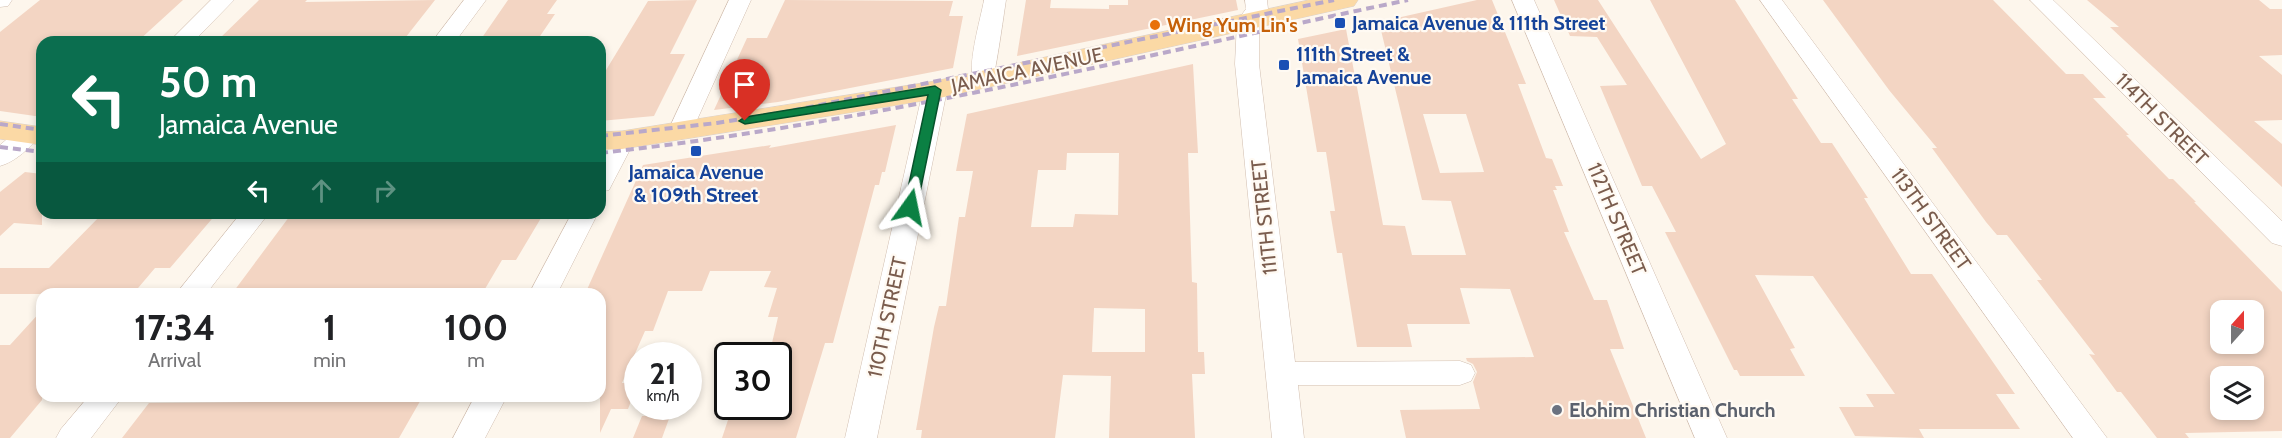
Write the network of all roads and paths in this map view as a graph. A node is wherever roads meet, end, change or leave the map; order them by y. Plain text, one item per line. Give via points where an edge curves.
1 (224, 0) edge
2 (475, 0) edge
3 (740, 0) edge
4 (995, 0) edge
5 (1345, 0) edge
6 (1523, 0) edge
7 (1771, 0) edge
8 (2041, 0) edge
9 (1252, 10) edge
10 (186, 36) edge
11 (448, 36) edge
12 (983, 80) junction
13 (935, 90) junction
14 (680, 131) junction
15 (23, 133) edge
16 (611, 141) edge
17 (0, 158) edge
18 (606, 161) edge
19 (251, 219) edge
20 (582, 219) edge
21 (2282, 237) edge
22 (195, 288) edge
23 (546, 288) edge
24 (1460, 373) dead end
25 (1281, 374) junction
26 (102, 402) edge
27 (488, 402) edge
28 (72, 438) edge
29 (469, 438) edge
30 (861, 438) edge
31 (1287, 438) edge
32 (1711, 438) edge
33 (2091, 438) edge

1 - 10 street
2 - 11 street
3 - 14 street
4 - 12 street
5 - 9 main road, JAMAICA AVENUE
6 - 32 street, 112TH STREET
7 - 33 street, 113TH STREET
8 - 21 street, 114TH STREET
9 - 12 main road, JAMAICA AVENUE
9 - 25 street, 111TH STREET via 1247,64
12 - 13 main road, JAMAICA AVENUE
13 - 14 main road, JAMAICA AVENUE
13 - 30 street, 110TH STREET
14 - 16 main road, JAMAICA AVENUE
15 - 17 street
16 - 18 street
19 - 22 street
20 - 23 street
24 - 25 street
25 - 31 street, 111TH STREET
26 - 28 street
27 - 29 street

